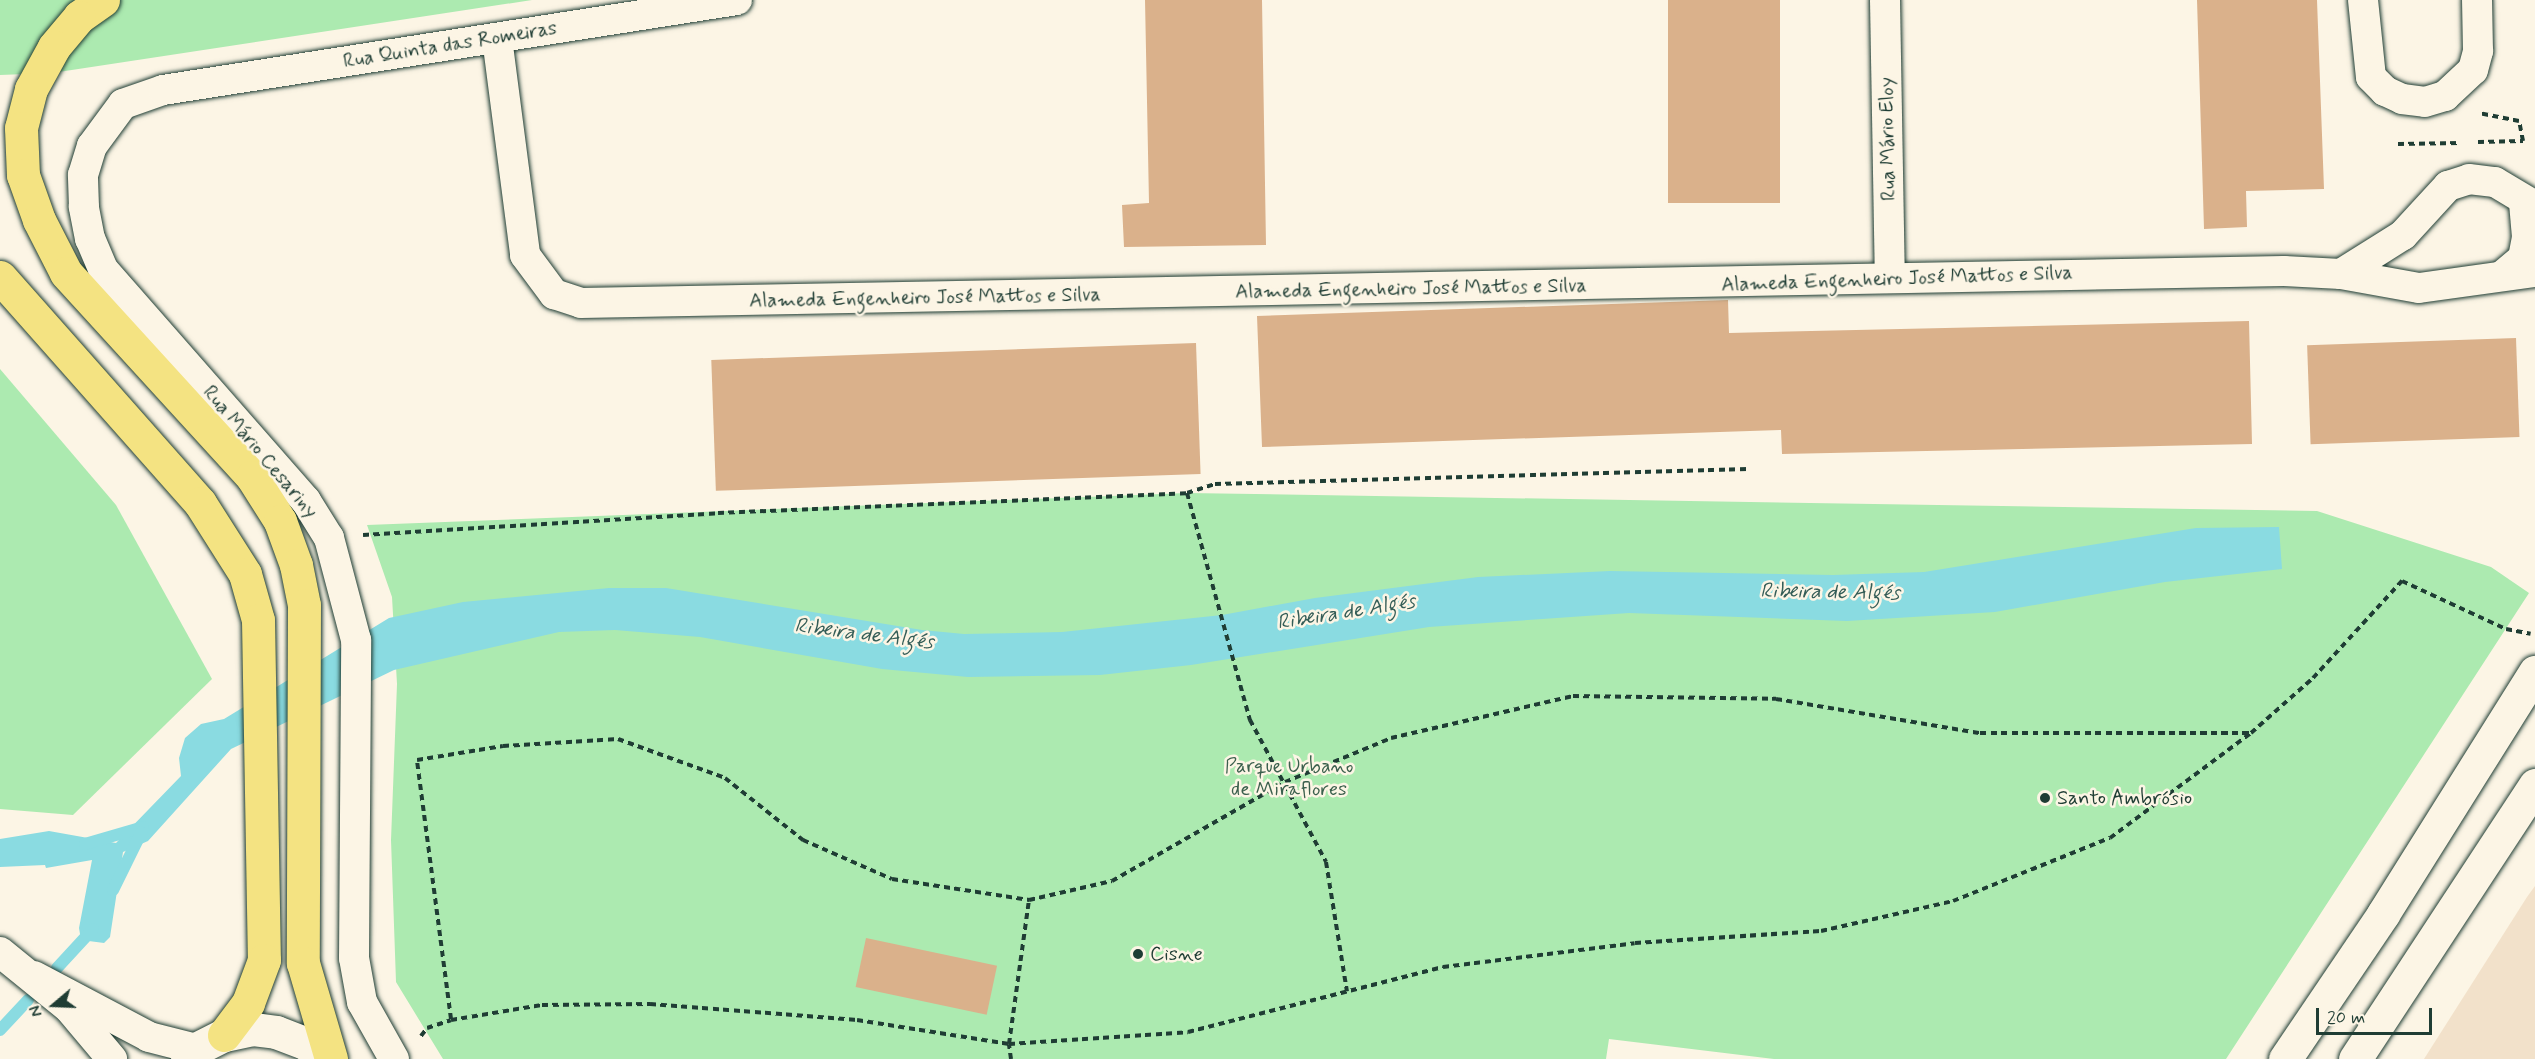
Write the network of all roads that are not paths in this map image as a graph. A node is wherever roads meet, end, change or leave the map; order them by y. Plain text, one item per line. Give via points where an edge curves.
1 (103, 0) edge
2 (737, 0) edge
3 (1885, 0) edge
4 (2363, 0) edge
5 (2477, 0) edge
6 (497, 38) junction
7 (163, 90) joint
8 (2529, 203) edge
9 (2535, 272) edge
10 (2341, 274) junction
11 (2503, 275) junction
12 (0, 277) edge
13 (1890, 278) junction
14 (2535, 672) edge
15 (2535, 785) edge
16 (0, 952) edge
17 (34, 976) junction
18 (202, 1048) edge
19 (404, 1051) edge
20 (112, 1059) edge
21 (329, 1059) edge
22 (2285, 1059) edge
23 (2355, 1059) edge

1 - 21 highway via 79,17 54,47 31,89 21,128 23,175 39,220 66,273 252,477 280,521 296,565 304,605 303,963
2 - 6 street, Rua Quinta das Romeiras
3 - 13 street, Rua Mário Eloy
4 - 5 street via 2371,77 2385,91 2402,99 2425,102 2445,96 2473,70 2478,51
6 - 7 street, Rua Quinta das Romeiras
6 - 13 street, Alameda Engenheiro José Mattos e Silva via 525,255 554,294 581,303
7 - 19 street, Rua Mário Cesariny via 123,104 111,115 92,146 83,175 90,239 104,269 306,501 329,538 356,640 354,958 362,1002
8 - 10 street via 2495,182 2469,179 2448,186 2403,235
8 - 11 street via 2523,258
9 - 11 street, Alameda Engenheiro José Mattos e Silva
10 - 11 street, Alameda Engenheiro José Mattos e Silva via 2419,288
10 - 13 street, Alameda Engenheiro José Mattos e Silva via 2284,271
12 - 18 highway via 200,503 245,574 258,620 264,960 248,1003
14 - 22 street via 2383,914
15 - 23 street
16 - 17 street
17 - 18 street via 149,1037
17 - 20 street via 69,1008
18 - 21 street via 252,1029 276,1032 305,1043

